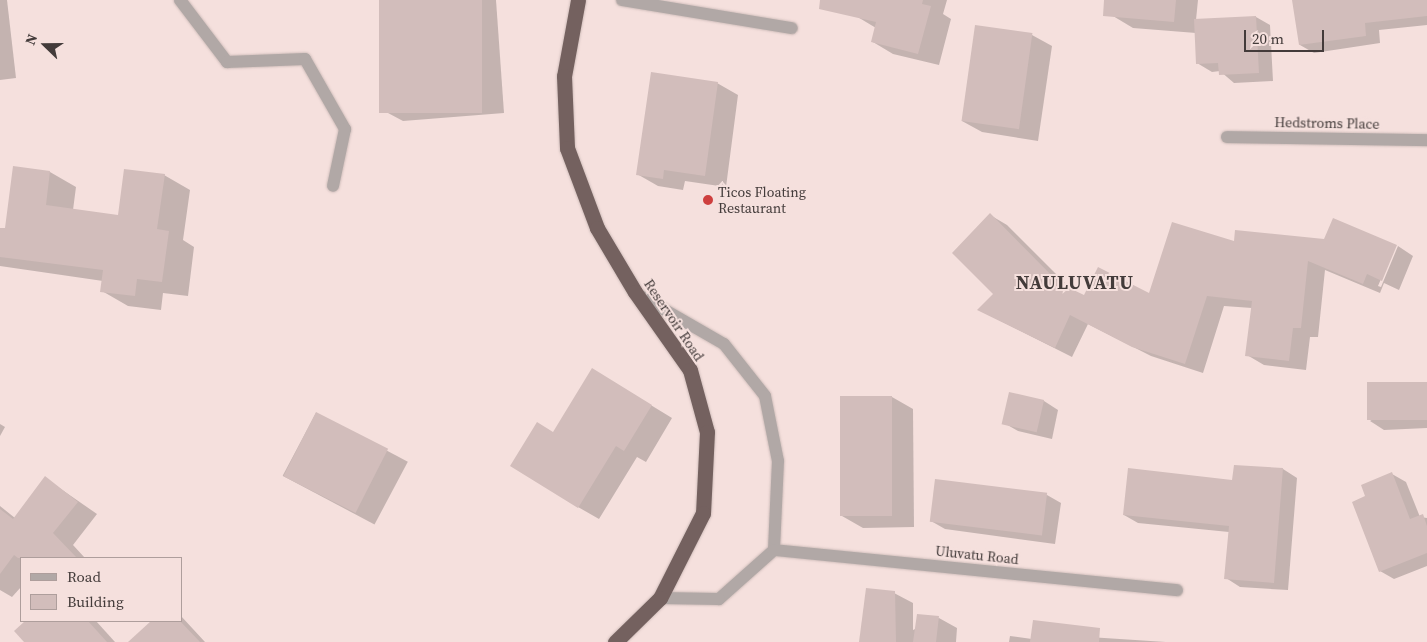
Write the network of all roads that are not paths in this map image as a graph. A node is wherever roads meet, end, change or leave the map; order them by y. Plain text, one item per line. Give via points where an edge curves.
1 (180, 0) edge
2 (578, 0) edge
3 (622, 0) edge
4 (792, 28) dead end
5 (1227, 137) dead end
6 (1427, 140) edge
7 (334, 186) dead end
8 (634, 292) junction
9 (774, 550) junction
10 (1177, 590) dead end
11 (660, 598) junction
12 (615, 642) edge

1 - 7 street via 227,62 306,59 344,129
2 - 8 highway, Reservoir Road via 564,76 567,148 597,228
3 - 4 street
5 - 6 street, Hedstroms Place
8 - 9 street via 724,344 765,396 778,461
8 - 11 highway, Reservoir Road via 690,370 707,432 703,513
9 - 10 street, Uluvatu Road
9 - 11 street via 719,598
11 - 12 highway, Reservoir Road

